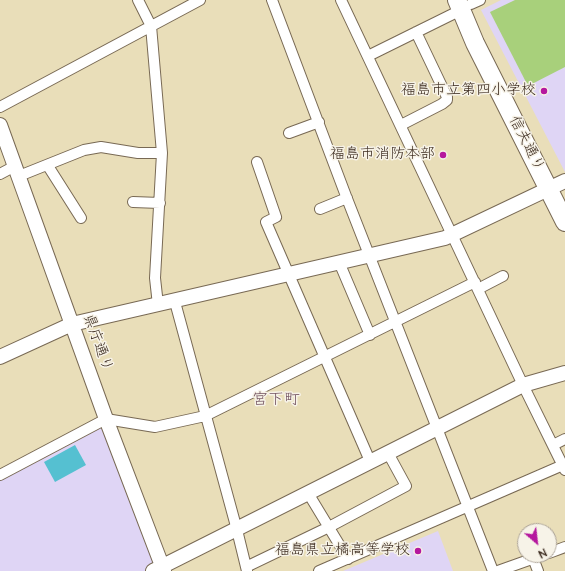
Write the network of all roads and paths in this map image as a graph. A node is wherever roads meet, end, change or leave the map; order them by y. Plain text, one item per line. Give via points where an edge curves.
1 (138, 0) edge
2 (200, 0) edge
3 (272, 0) edge
4 (341, 0) edge
5 (468, 3) edge
6 (152, 26) junction
7 (416, 32) junction
8 (368, 56) junction
9 (0, 107) edge
10 (319, 122) junction
11 (401, 124) junction
12 (0, 125) edge
13 (289, 133) dead end
14 (162, 153) junction
15 (256, 162) dead end
16 (48, 166) junction
17 (17, 172) junction
18 (0, 174) edge
19 (560, 187) edge
20 (347, 198) junction
21 (133, 202) dead end
22 (160, 203) junction
23 (320, 209) dead end
24 (81, 218) dead end
25 (565, 222) edge
26 (453, 236) junction
27 (370, 256) junction
28 (340, 262) junction
29 (288, 274) junction
30 (503, 276) dead end
31 (476, 286) junction
32 (175, 302) junction
33 (158, 305) junction
34 (396, 323) junction
35 (72, 324) junction
36 (370, 334) junction
37 (0, 357) edge
38 (324, 358) junction
39 (565, 373) edge
40 (523, 385) junction
41 (205, 416) junction
42 (106, 419) junction
43 (436, 428) junction
44 (565, 440) edge
45 (553, 445) junction
46 (388, 453) junction
47 (370, 461) junction
48 (564, 468) edge
49 (1, 471) edge
50 (308, 493) junction
51 (467, 506) junction
52 (329, 526) junction
53 (238, 530) junction
54 (348, 559) junction
55 (521, 563) edge
56 (246, 569) edge
57 (160, 570) edge
58 (319, 571) edge
59 (493, 571) edge
60 (498, 571) edge

1 - 6 street
2 - 6 street
3 - 10 street
4 - 8 street
5 - 7 street
5 - 19 highway, 信夫通り
6 - 9 street
6 - 14 street
7 - 8 street
7 - 11 street via 447,97 442,104
8 - 11 street
10 - 13 street
10 - 20 street
11 - 26 street
12 - 17 street, 県庁通り
14 - 16 street via 138,153 101,147 84,150
14 - 22 street
15 - 29 street via 276,217 266,222
16 - 17 street
16 - 24 street
17 - 18 street
17 - 35 street, 県庁通り
19 - 25 highway, 信夫通り
19 - 26 street
20 - 23 street
20 - 27 street
21 - 22 street
22 - 33 street via 155,278
26 - 27 street
26 - 31 street
27 - 28 street
27 - 34 street
28 - 29 street
28 - 36 street
29 - 32 street
29 - 38 street
30 - 31 street
31 - 34 street
31 - 40 street
32 - 33 street
32 - 41 street
33 - 35 street
34 - 36 street
34 - 43 street
35 - 37 street
35 - 42 street, 県庁通り
36 - 38 street
38 - 41 street
38 - 47 street
39 - 40 street
40 - 43 street
40 - 45 street
41 - 42 street via 155,427
41 - 53 street
42 - 49 street
42 - 57 street, 県庁通り
43 - 46 street
43 - 51 street
44 - 45 street
45 - 48 street
46 - 47 street
46 - 52 street via 406,486
47 - 50 street
48 - 51 street
50 - 52 street
50 - 53 street
51 - 54 street
51 - 59 street
52 - 54 street
52 - 56 street
53 - 56 street
53 - 57 street
54 - 58 street
55 - 60 street

